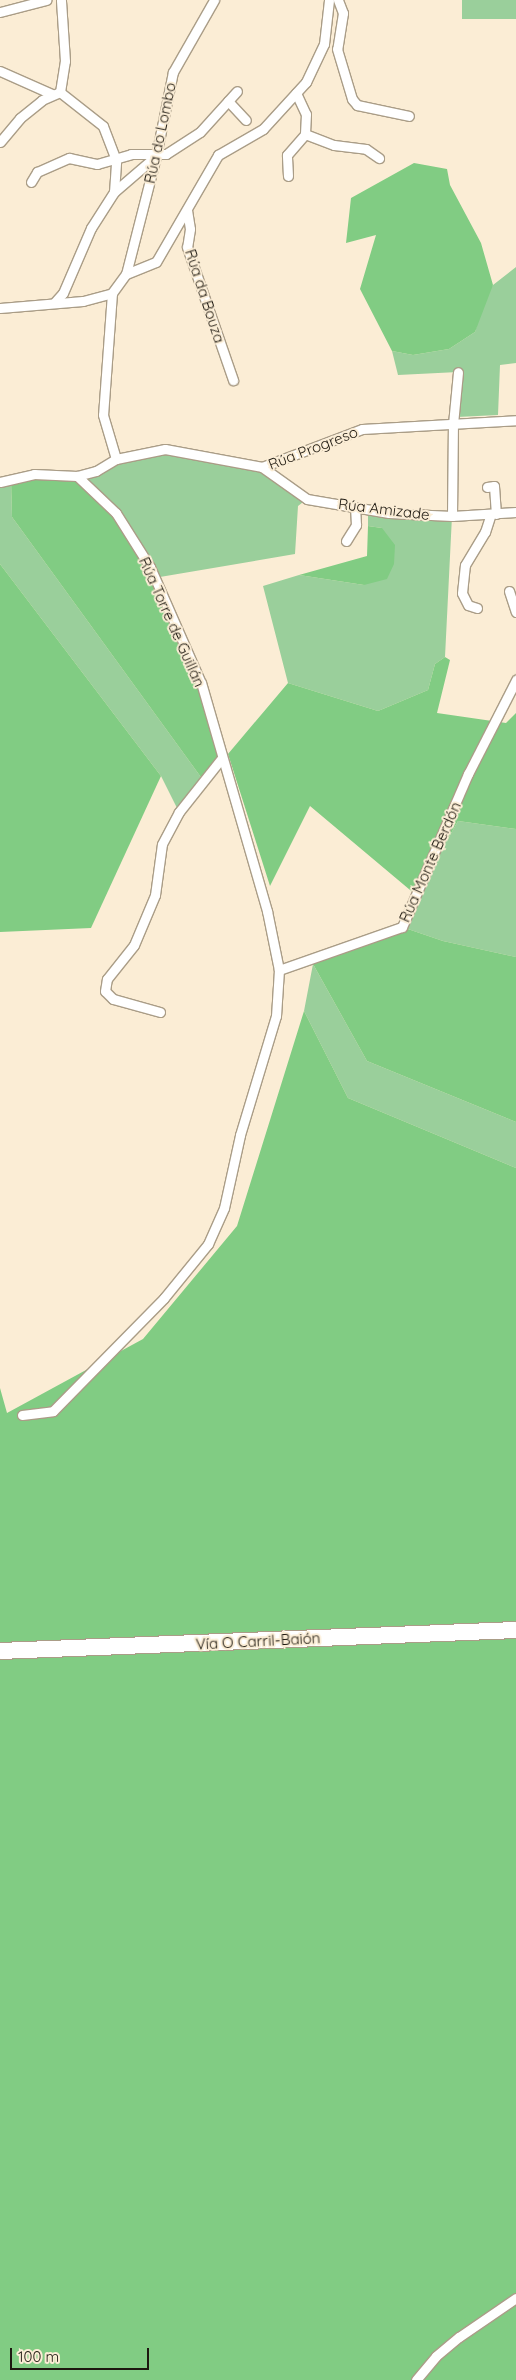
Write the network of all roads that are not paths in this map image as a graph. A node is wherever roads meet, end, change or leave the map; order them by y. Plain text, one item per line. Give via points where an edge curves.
1 (46, 0) edge
2 (61, 0) edge
3 (214, 0) edge
4 (329, 0) edge
5 (338, 0) edge
6 (0, 12) edge
7 (337, 39) junction
8 (324, 44) junction
9 (0, 71) edge
10 (238, 91) dead end
11 (56, 93) junction
12 (296, 94) junction
13 (228, 101) junction
14 (409, 116) dead end
15 (246, 120) dead end
16 (305, 134) junction
17 (0, 142) edge
18 (156, 156) junction
19 (379, 158) dead end
20 (116, 160) junction
21 (288, 176) dead end
22 (31, 182) dead end
23 (114, 192) junction
24 (187, 210) junction
25 (126, 274) junction
26 (112, 294) junction
27 (54, 303) junction
28 (0, 308) edge
29 (458, 372) dead end
30 (233, 380) dead end
31 (516, 420) edge
32 (453, 424) junction
33 (116, 459) junction
34 (262, 467) junction
35 (77, 476) junction
36 (0, 482) edge
37 (488, 486) dead end
38 (355, 507) junction
39 (516, 512) edge
40 (493, 514) junction
41 (452, 516) junction
42 (346, 541) dead end
43 (509, 591) dead end
44 (477, 608) dead end
45 (516, 612) edge
46 (516, 680) edge
47 (221, 759) junction
48 (279, 970) junction
49 (160, 1012) dead end
50 (22, 1415) dead end
51 (516, 1630) edge
52 (0, 1650) edge
53 (516, 2298) edge
54 (416, 2380) edge

1 - 6 street
2 - 11 street via 65,61
3 - 18 street, Rúa do Lombo via 173,72
4 - 8 street, Rúa da Bouza
5 - 7 street via 343,13
7 - 8 street
7 - 14 street via 349,91 357,105
8 - 12 street, Rúa da Bouza
9 - 11 street
10 - 13 street
11 - 17 street via 20,118
11 - 20 street via 103,126
12 - 16 street via 306,114
12 - 24 street, Rúa da Bouza via 263,129 218,155
13 - 15 street
13 - 18 street via 200,132 179,147
16 - 19 street via 334,145 366,149
16 - 21 street via 287,155
18 - 20 street via 141,153
18 - 23 street
18 - 25 street, Rúa do Lombo
20 - 22 street via 97,164 69,158 37,172
20 - 23 street
23 - 27 street via 91,228 63,292
24 - 25 street, Rúa da Bouza via 156,262
24 - 30 street, Rúa da Bouza via 190,229 187,247
25 - 26 street
26 - 27 street
26 - 33 street via 103,415
27 - 28 street
29 - 32 street
31 - 32 street, Rúa Progreso
32 - 34 street, Rúa Progreso via 362,429
32 - 41 street
33 - 34 street, Rúa Progreso via 165,449
33 - 35 street, Rúa Progreso
34 - 38 street, Rúa Amizade via 307,499
35 - 36 street via 34,474
35 - 47 street, Rúa Torre de Guillán via 116,513 150,567 201,683
37 - 40 street via 494,486
38 - 41 street, Rúa Amizade via 389,513
38 - 42 street via 356,525
39 - 40 street, Rúa Amizade
40 - 41 street, Rúa Amizade
40 - 44 street via 468,557 462,593 466,602
43 - 45 street
46 - 48 street, Rúa Monte Berdón via 468,774 402,927
47 - 48 street, Rúa Torre de Guillán via 267,910
47 - 49 street via 179,812 162,844 155,895 134,945 107,979 105,991 113,999
48 - 50 street, Rúa Torre de Guillán via 276,1016 240,1135 224,1208 208,1244 164,1298 53,1411
51 - 52 highway, Vía O Carril-Baión
53 - 54 street via 458,2337

